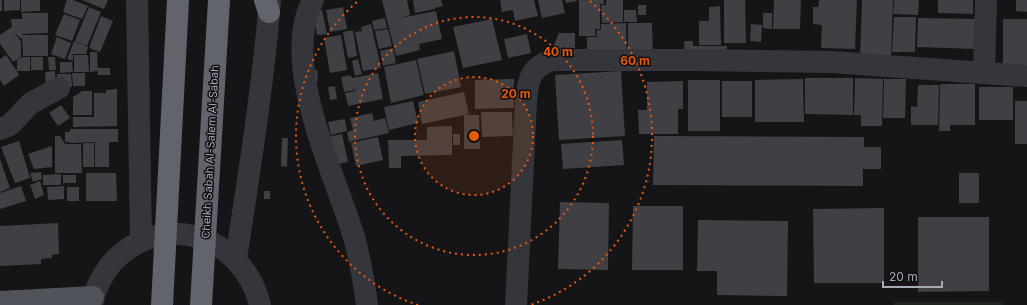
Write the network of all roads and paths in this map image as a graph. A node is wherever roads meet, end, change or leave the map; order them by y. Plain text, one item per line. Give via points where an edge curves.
1 (137, 0) edge
2 (178, 0) edge
3 (219, 0) edge
4 (312, 0) edge
5 (986, 0) edge
6 (268, 4) edge
7 (984, 72) junction
8 (1027, 76) edge
9 (59, 88) dead end
10 (0, 129) edge
11 (141, 241) junction
12 (236, 259) junction
13 (93, 301) edge
14 (0, 302) edge
15 (162, 305) edge
16 (201, 305) edge
17 (260, 305) edge
18 (367, 305) edge
19 (516, 305) edge

1 - 11 street
2 - 15 highway, bridge
3 - 16 highway, Cheikh Sabah Al-Salem Al-Sabah, bridge
4 - 18 street via 307,10 304,31 304,79 315,121 354,236 362,266
5 - 7 street
6 - 12 street via 257,123
7 - 8 street
7 - 19 street via 832,62 552,60 542,63 534,70 528,81
9 - 10 street via 31,103 10,125
11 - 12 street via 181,234 201,238 219,246
11 - 13 street via 120,255 103,274
12 - 17 street via 256,290
13 - 14 main road

